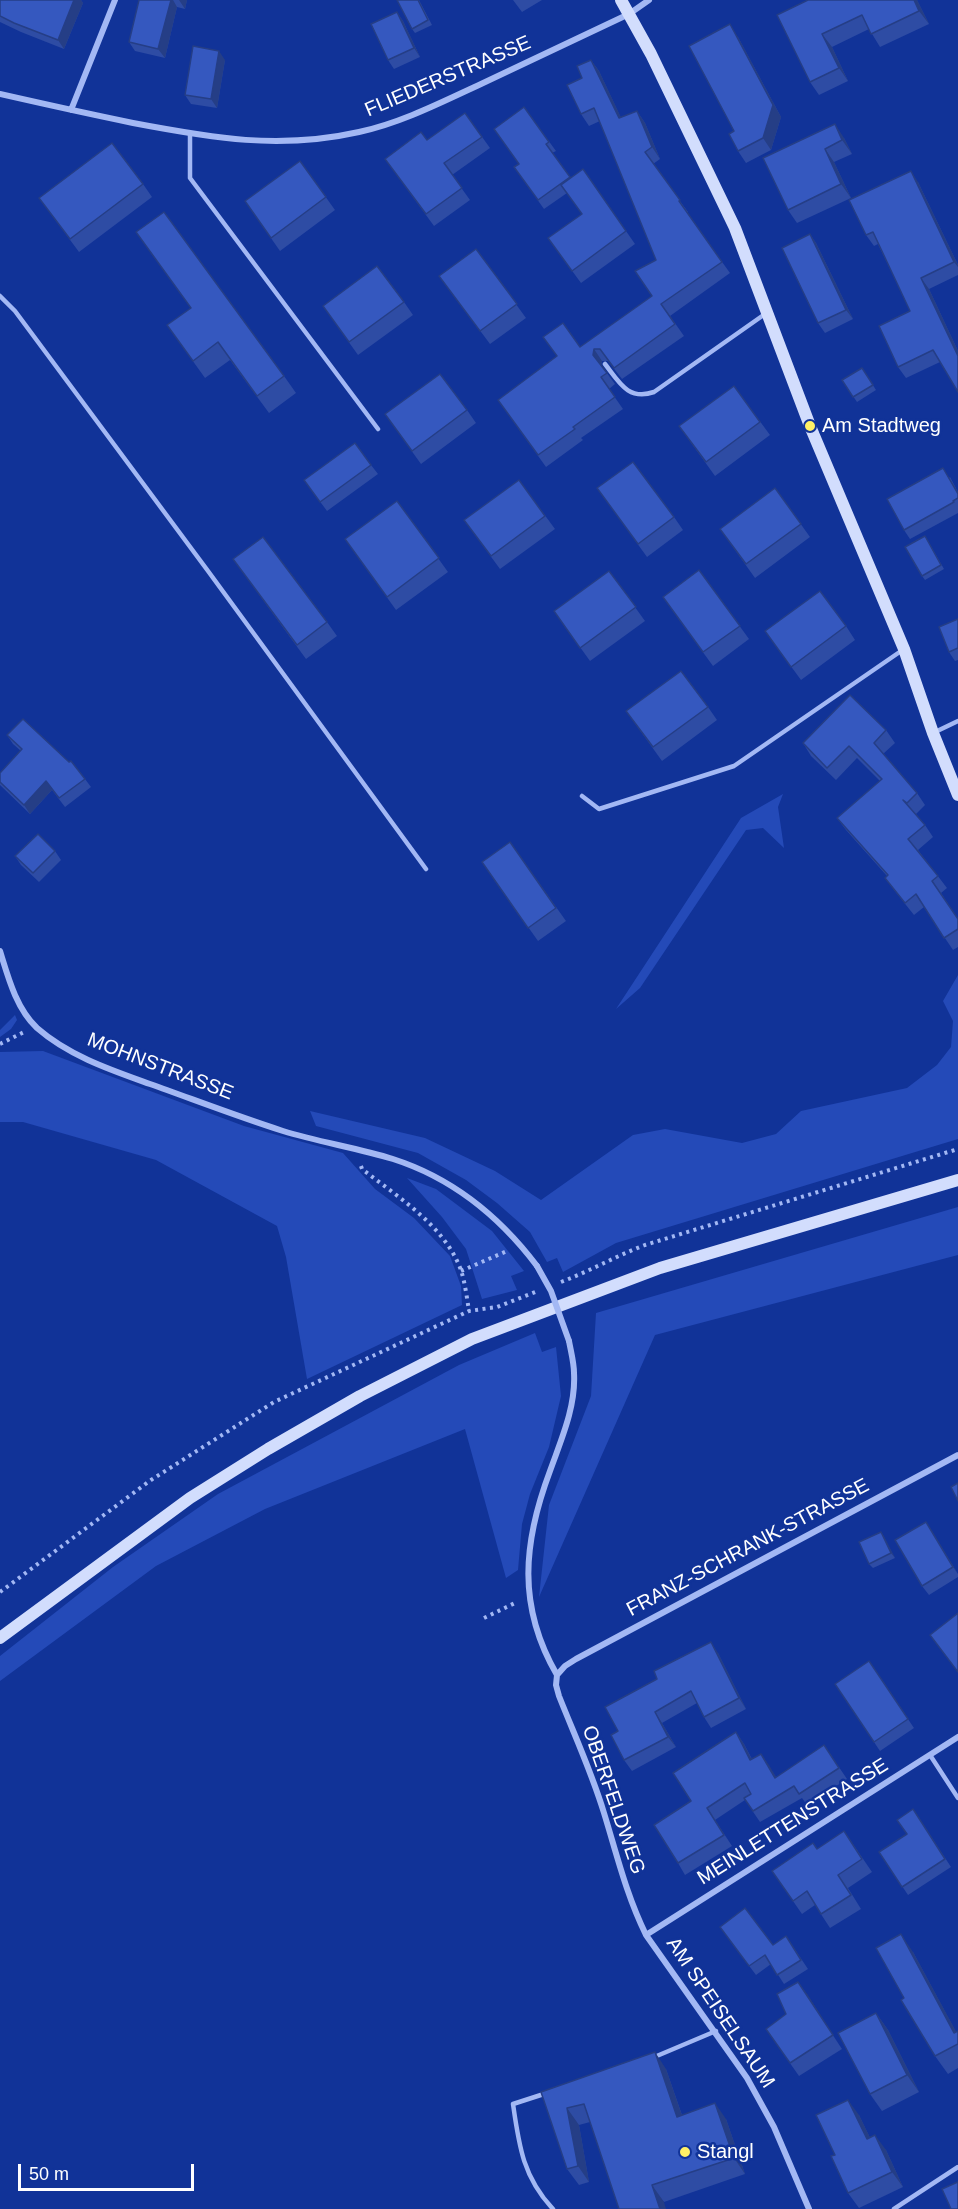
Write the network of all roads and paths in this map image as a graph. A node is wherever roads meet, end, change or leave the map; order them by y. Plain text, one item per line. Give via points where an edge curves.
1 (115, 0) edge
2 (621, 0) edge
3 (649, 0) edge
4 (629, 14) junction
5 (0, 94) edge
6 (71, 110) junction
7 (190, 134) junction
8 (0, 296) edge
9 (768, 311) junction
10 (605, 364) edge
11 (378, 429) dead end
12 (903, 649) junction
13 (958, 721) edge
14 (933, 733) junction
15 (958, 795) edge
16 (582, 796) dead end
17 (426, 869) dead end
18 (0, 951) edge
19 (36, 1027) junction
20 (0, 1044) edge
21 (359, 1150) junction
22 (958, 1180) edge
23 (521, 1245) junction
24 (461, 1271) junction
25 (469, 1311) dead end
26 (569, 1341) joint
27 (958, 1455) edge
28 (528, 1597) junction
29 (484, 1618) dead end
30 (0, 1638) edge
31 (557, 1675) junction
32 (958, 1737) edge
33 (930, 1755) junction
34 (958, 1798) edge
35 (646, 1935) junction
36 (716, 2031) junction
37 (647, 2060) edge
38 (559, 2090) edge
39 (958, 2167) edge
40 (553, 2209) edge
41 (809, 2209) edge
42 (894, 2209) edge

1 - 6 street
2 - 4 main road
3 - 4 street, FLIEDERSTRASSE
4 - 7 street, FLIEDERSTRASSE via 392,123 302,141 264,142
4 - 9 main road via 730,217
5 - 6 street, FLIEDERSTRASSE
6 - 7 street, FLIEDERSTRASSE
7 - 11 lane via 190,178
8 - 17 lane via 187,542
9 - 10 lane via 645,395 633,394 623,387
9 - 12 main road via 810,426
12 - 14 main road
12 - 16 lane via 734,766 599,809
13 - 14 lane
14 - 15 main road
18 - 19 street, MOHNSTRASSE via 10,985
19 - 20 path
19 - 21 street, MOHNSTRASSE via 59,1044 107,1068 285,1131
21 - 23 street, MOHNSTRASSE via 432,1175 465,1194
21 - 24 path via 362,1169 432,1225 450,1247
22 - 30 main road via 660,1268 472,1339 360,1396 189,1498
23 - 24 path
23 - 26 street, MOHNSTRASSE, bridge via 551,1291
24 - 25 path
26 - 28 street, OBERFELDWEG via 574,1374 571,1406 537,1509 530,1545
27 - 31 street, FRANZ-SCHRANK-STRASSE via 565,1665
28 - 29 path
28 - 31 street, OBERFELDWEG via 535,1628
31 - 35 street, OBERFELDWEG via 559,1696 603,1810 624,1887
32 - 33 street, MEINLETTENSTRASSE
33 - 34 lane
33 - 35 street, MEINLETTENSTRASSE
35 - 36 street, AM SPEISELSAUM
36 - 37 lane
36 - 41 street, AM SPEISELSAUM via 774,2127
38 - 40 lane via 513,2104 520,2152 538,2193
39 - 42 lane

